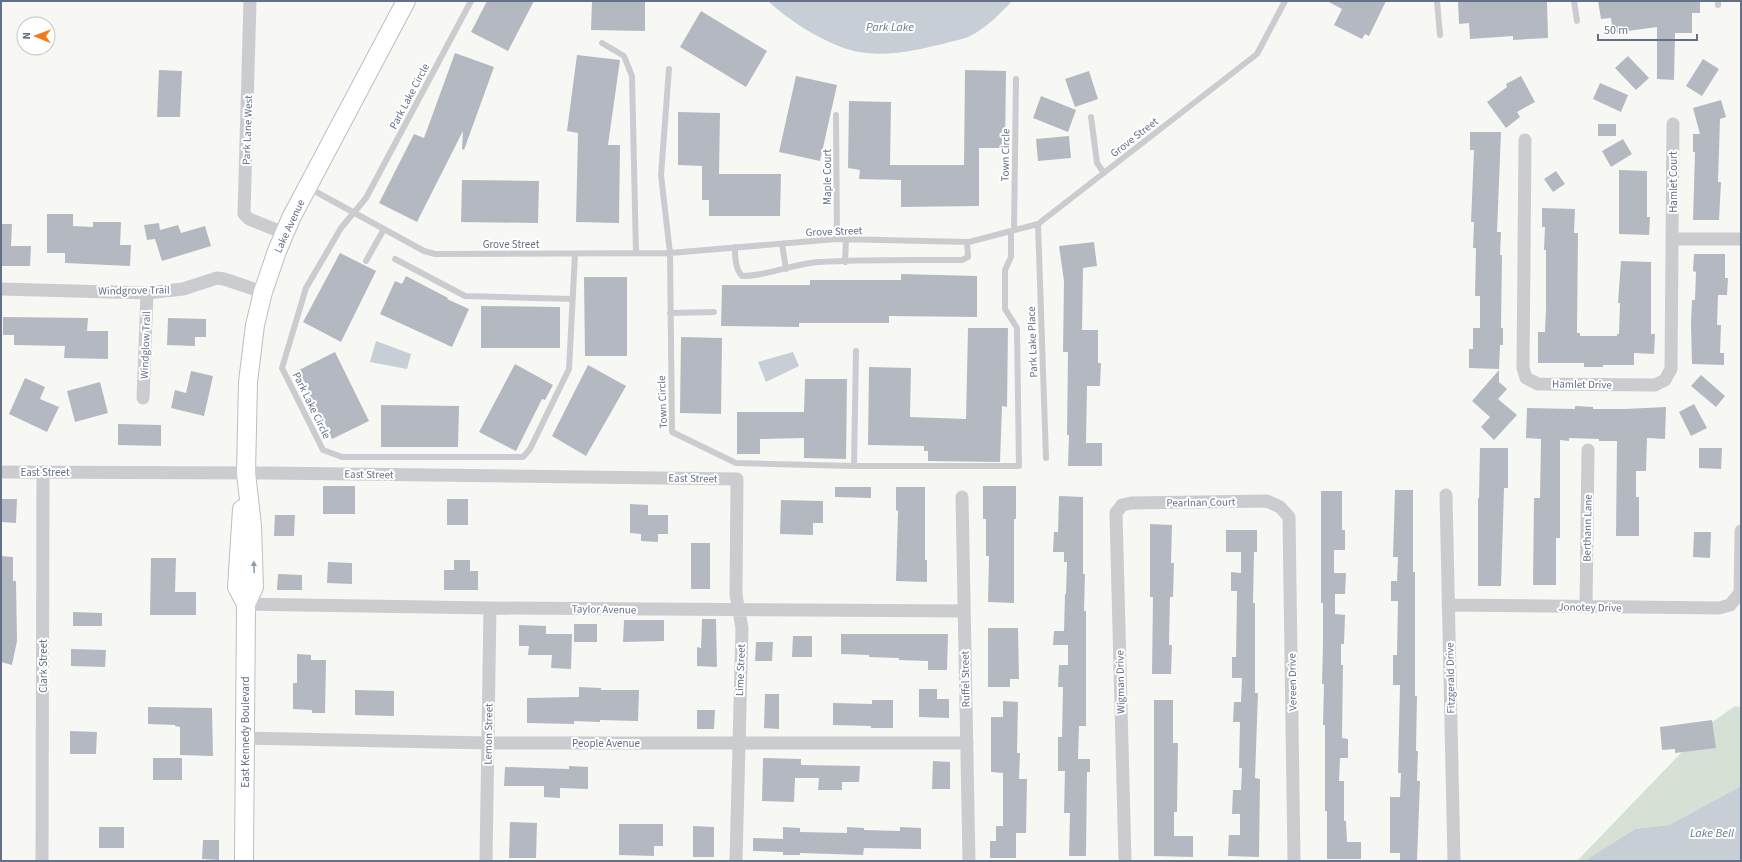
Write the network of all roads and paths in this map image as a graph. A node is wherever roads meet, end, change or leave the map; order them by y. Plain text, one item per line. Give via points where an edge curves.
1 (250, 1) edge
2 (406, 1) edge
3 (471, 1) edge
4 (1285, 1) edge
5 (1437, 1) edge
6 (1574, 1) edge
7 (1577, 21) dead end
8 (1440, 35) dead end
9 (602, 43) dead end
10 (669, 68) dead end
11 (1016, 79) dead end
12 (836, 116) dead end
13 (1091, 117) dead end
14 (1673, 124) dead end
15 (1525, 140) dead end
16 (1104, 173) junction
17 (307, 188) junction
18 (354, 213) junction
19 (1038, 224) junction
20 (384, 229) junction
21 (1013, 231) junction
22 (284, 233) junction
23 (837, 239) junction
24 (846, 239) junction
25 (1673, 239) junction
26 (1741, 239) edge
27 (966, 242) junction
28 (782, 244) junction
29 (735, 247) junction
30 (636, 253) junction
31 (670, 253) junction
32 (575, 254) junction
33 (395, 259) dead end
34 (366, 261) dead end
35 (845, 262) junction
36 (786, 269) junction
37 (1, 289) edge
38 (263, 292) junction
39 (146, 293) junction
40 (572, 299) junction
41 (714, 312) dead end
42 (670, 313) junction
43 (856, 351) dead end
44 (143, 398) dead end
45 (1588, 450) dead end
46 (1046, 458) dead end
47 (854, 466) junction
48 (1, 472) edge
49 (43, 472) junction
50 (246, 473) junction
51 (737, 479) joint
52 (1446, 495) dead end
53 (962, 497) dead end
54 (1122, 505) joint
55 (1280, 507) joint
56 (1741, 531) edge
57 (246, 604) junction
58 (1448, 605) junction
59 (1586, 607) junction
60 (490, 608) junction
61 (739, 610) junction
62 (963, 611) junction
63 (245, 738) junction
64 (738, 742) junction
65 (488, 743) junction
66 (967, 743) junction
67 (42, 861) edge
68 (244, 861) edge
69 (486, 861) edge
70 (736, 861) edge
71 (969, 861) edge
72 (1124, 861) edge
73 (1294, 861) edge
74 (1454, 861) edge

1 - 22 street, Park Lane West via 244,214 249,219
2 - 17 main road, Lake Avenue
3 - 18 lane, Park Lake Circle via 366,198
4 - 16 lane, Grove Street via 1257,54
5 - 8 lane
6 - 7 lane
9 - 30 lane via 624,56 632,76
10 - 31 lane, Town Circle via 661,175
11 - 21 lane, Town Circle
12 - 23 lane, Maple Court
13 - 16 lane via 1096,163
14 - 25 street, Hamlet Court
15 - 25 street, Hamlet Drive via 1523,368 1526,378 1538,384 1655,385 1665,380 1671,369
16 - 19 lane, Grove Street
17 - 18 lane, Grove Street
17 - 22 main road, Lake Avenue
18 - 20 lane, Grove Street
18 - 40 lane, Park Lake Circle via 341,228 306,288 282,368 323,450 342,457 523,457 530,449 569,369
19 - 21 lane, Grove Street
19 - 46 lane, Park Lake Place
20 - 32 lane, Grove Street via 424,251 435,254
20 - 34 lane
21 - 27 lane, Grove Street
21 - 47 lane, Town Circle via 1011,257 1005,270 1005,308 1017,328 1019,466
22 - 38 main road, Lake Avenue
23 - 24 lane, Grove Street
23 - 28 lane, Grove Street
24 - 27 lane, Grove Street
24 - 35 lane
25 - 26 street
27 - 35 lane via 968,257 962,260
28 - 29 lane, Grove Street
28 - 36 lane
29 - 31 lane, Grove Street
29 - 36 lane via 736,263 742,276
30 - 31 lane, Grove Street
30 - 32 lane, Grove Street
31 - 42 lane, Town Circle
32 - 40 lane, Park Lake Circle
33 - 40 lane via 465,296
35 - 36 lane via 817,262
37 - 39 street, Windgrove Trail
38 - 39 street, Windgrove Trail via 217,278 183,289
38 - 50 main road, Lake Avenue via 255,325 248,382
39 - 44 street, Windglow Trail
41 - 42 lane
42 - 47 lane, Town Circle via 672,432 736,463
43 - 47 lane
45 - 59 street, Berthann Lane
48 - 49 street, East Street
49 - 50 street, East Street
49 - 67 street, Clark Street
50 - 51 street, East Street
50 - 57 main road, East Kennedy Boulevard via 252,526 254,587
51 - 61 street, Lime Street via 736,595
52 - 58 street, Fitzgerald Drive
53 - 62 street, Ruffel Street
54 - 55 street, Pearlnan Court via 1267,501
54 - 72 street, Wigman Drive via 1116,513
55 - 73 street, Vereen Drive via 1289,517
56 - 59 street, Jonotey Drive via 1740,593 1730,605 1719,608
57 - 60 street, Taylor Avenue
57 - 63 main road, East Kennedy Boulevard
58 - 59 street, Jonotey Drive
58 - 74 street, Fitzgerald Drive
60 - 61 street, Taylor Avenue
60 - 65 street, Lemon Street
61 - 62 street, Taylor Avenue
61 - 64 street, Lime Street via 742,628
62 - 66 street, Ruffel Street
63 - 65 street, People Avenue
63 - 68 main road, East Kennedy Boulevard
64 - 65 street, People Avenue
64 - 66 street, People Avenue
64 - 70 street, Lime Street
65 - 69 street, Lemon Street
66 - 71 street, Ruffel Street

